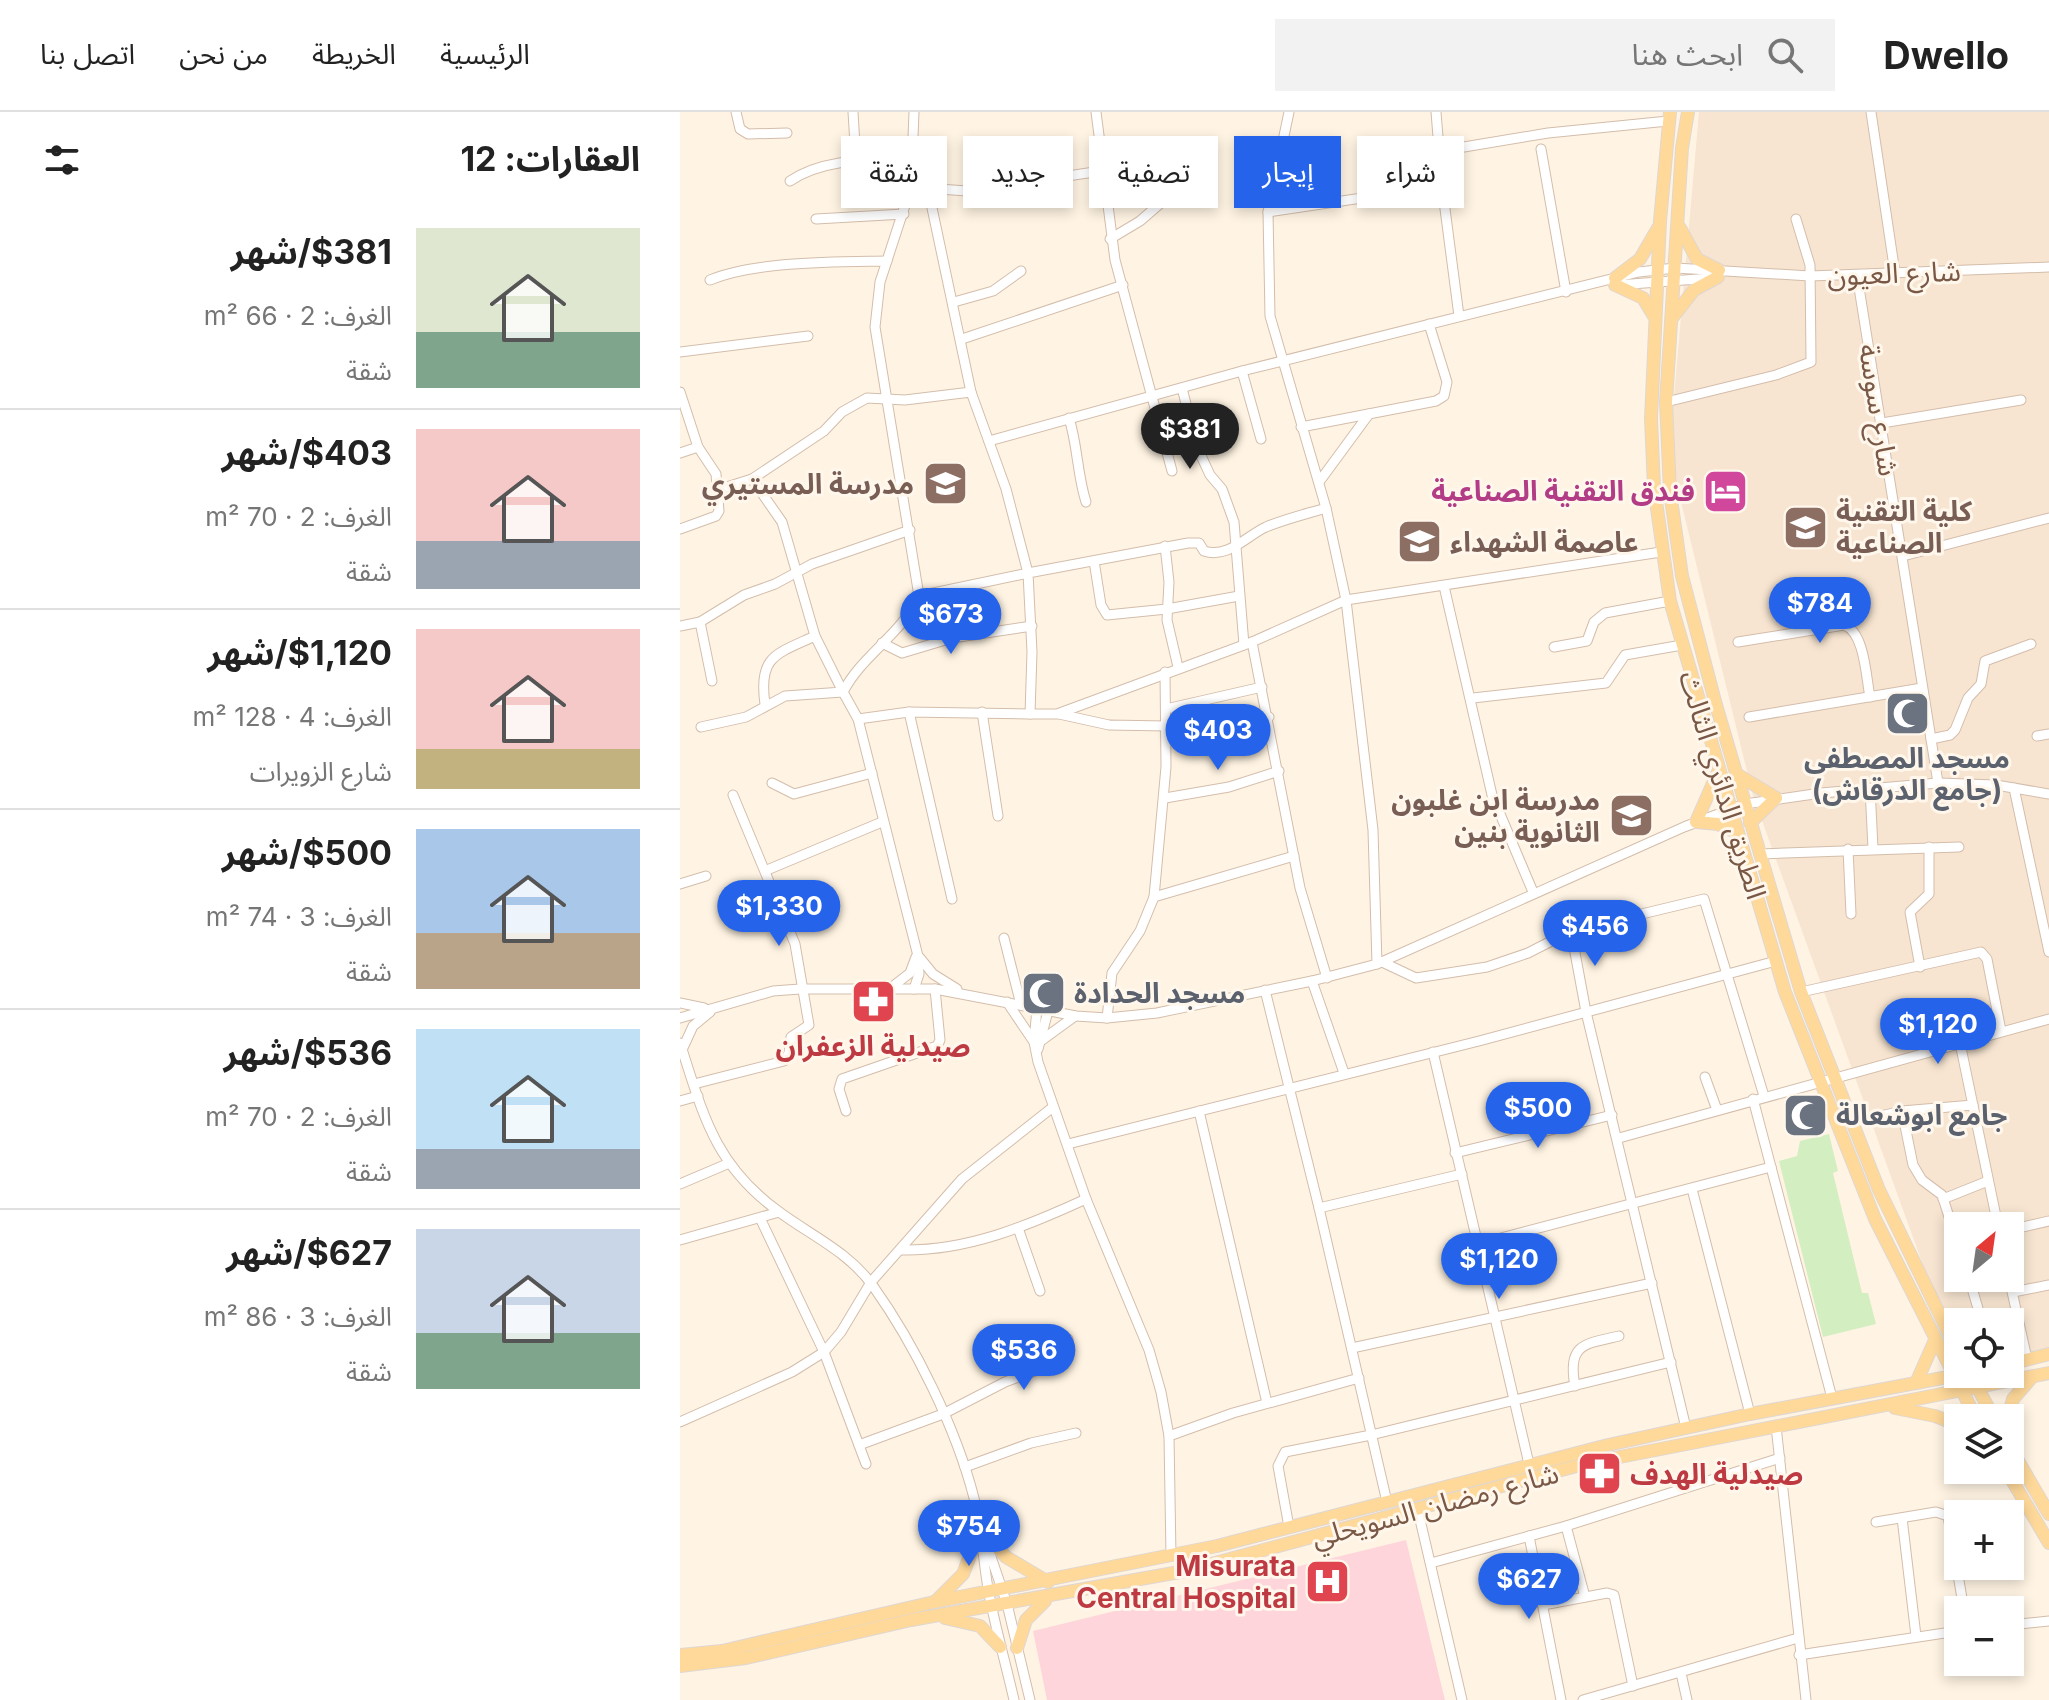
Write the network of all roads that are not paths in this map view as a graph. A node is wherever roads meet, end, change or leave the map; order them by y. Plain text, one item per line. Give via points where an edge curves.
1 (736, 112) edge
2 (853, 112) edge
3 (914, 112) edge
4 (1096, 112) edge
5 (1289, 112) edge
6 (1436, 112) edge
7 (1688, 112) edge
8 (1871, 112) edge
9 (1669, 116) edge
10 (787, 133) dead end
11 (854, 136) edge
12 (913, 136) edge
13 (1098, 136) edge
14 (1438, 136) edge
15 (1464, 147) edge
16 (1541, 149) dead end
17 (841, 164) edge
18 (1089, 173) edge
19 (790, 181) dead end
20 (947, 189) edge
21 (1357, 199) edge
22 (906, 208) edge
23 (932, 208) edge
24 (1106, 208) edge
25 (1155, 208) edge
26 (1445, 208) edge
27 (1268, 212) junction
28 (904, 214) junction
29 (816, 219) dead end
30 (1796, 219) dead end
31 (1660, 221) junction
32 (1678, 223) junction
33 (1110, 239) junction
34 (887, 261) junction
35 (2049, 267) edge
36 (1675, 268) junction
37 (1657, 269) junction
38 (1021, 271) dead end
39 (1895, 273) junction
40 (1718, 274) junction
41 (1857, 275) junction
42 (1810, 276) junction
43 (710, 280) dead end
44 (1612, 282) junction
45 (1674, 283) junction
46 (1657, 284) junction
47 (1123, 285) junction
48 (1566, 292) junction
49 (954, 302) junction
50 (1459, 316) junction
51 (1655, 318) junction
52 (1670, 321) junction
53 (1429, 324) junction
54 (808, 336) dead end
55 (962, 339) junction
56 (680, 352) edge
57 (1283, 361) junction
58 (1242, 371) junction
59 (1182, 388) junction
60 (680, 392) edge
61 (971, 392) junction
62 (1151, 397) junction
63 (888, 400) junction
64 (2021, 400) dead end
65 (1666, 402) junction
66 (1369, 414) junction
67 (1069, 418) junction
68 (1882, 423) junction
69 (1301, 427) junction
70 (1261, 439) dead end
71 (989, 441) junction
72 (698, 447) junction
73 (680, 453) edge
74 (1172, 471) dead end
75 (752, 479) junction
76 (1319, 482) junction
77 (717, 490) junction
78 (1086, 502) dead end
79 (1326, 508) junction
80 (2049, 518) edge
81 (680, 529) edge
82 (910, 530) junction
83 (1238, 545) junction
84 (1165, 546) junction
85 (1661, 552) junction
86 (1903, 556) junction
87 (1094, 561) junction
88 (797, 571) junction
89 (1028, 573) junction
90 (1444, 586) junction
91 (919, 596) junction
92 (1239, 596) junction
93 (1346, 600) junction
94 (1670, 601) junction
95 (1167, 609) junction
96 (700, 622) junction
97 (680, 626) edge
98 (1032, 626) junction
99 (815, 636) junction
100 (1738, 642) dead end
101 (882, 643) junction
102 (1248, 643) junction
103 (2031, 644) dead end
104 (1682, 645) junction
105 (1554, 647) dead end
106 (1178, 667) junction
107 (1165, 672) junction
108 (712, 681) dead end
109 (1262, 687) junction
110 (1922, 688) junction
111 (843, 692) junction
112 (1870, 697) junction
113 (1473, 698) dead end
114 (765, 704) junction
115 (1166, 709) junction
116 (909, 712) junction
117 (982, 712) junction
118 (1030, 714) junction
119 (1057, 714) junction
120 (1269, 717) junction
121 (1749, 717) dead end
122 (858, 719) junction
123 (1166, 726) junction
124 (701, 727) dead end
125 (2049, 734) edge
126 (2037, 736) dead end
127 (1931, 739) junction
128 (1167, 741) junction
129 (1279, 771) junction
130 (1718, 772) junction
131 (872, 773) junction
132 (1736, 774) junction
133 (772, 783) dead end
134 (1938, 783) junction
135 (1870, 788) junction
136 (2014, 788) junction
137 (2049, 794) edge
138 (733, 795) dead end
139 (1165, 798) junction
140 (1776, 798) junction
141 (1745, 804) junction
142 (1729, 809) junction
143 (998, 816) dead end
144 (882, 822) junction
145 (1696, 822) junction
146 (1750, 823) junction
147 (1736, 832) junction
148 (1929, 847) junction
149 (1959, 847) dead end
150 (1873, 848) junction
151 (1848, 849) junction
152 (1759, 854) junction
153 (1294, 856) junction
154 (767, 870) junction
155 (706, 876) dead end
156 (680, 884) edge
157 (1533, 892) junction
158 (1154, 897) junction
159 (952, 899) dead end
160 (1851, 914) dead end
161 (2046, 923) edge
162 (1571, 931) junction
163 (1004, 938) dead end
164 (917, 952) junction
165 (2049, 952) edge
166 (1776, 961) junction
167 (1380, 963) junction
168 (1920, 967) junction
169 (1727, 976) junction
170 (1327, 978) junction
171 (1312, 981) junction
172 (800, 989) junction
173 (914, 989) junction
174 (935, 989) junction
175 (888, 990) junction
176 (1265, 990) junction
177 (1801, 992) junction
178 (964, 993) junction
179 (1007, 1002) junction
180 (680, 1003) edge
181 (1021, 1005) junction
182 (715, 1007) junction
183 (1037, 1008) junction
184 (1048, 1011) junction
185 (1586, 1012) junction
186 (1076, 1016) junction
187 (680, 1018) edge
188 (1107, 1018) junction
189 (2049, 1019) edge
190 (2001, 1031) junction
191 (1036, 1042) junction
192 (1960, 1043) junction
193 (681, 1046) edge
194 (1433, 1052) junction
195 (1344, 1073) junction
196 (1705, 1077) dead end
197 (1833, 1078) junction
198 (1819, 1082) junction
199 (694, 1084) junction
200 (1288, 1087) junction
201 (698, 1096) junction
202 (1758, 1098) junction
203 (680, 1101) edge
204 (1973, 1105) junction
205 (1053, 1107) junction
206 (1717, 1110) junction
207 (846, 1111) dead end
208 (1199, 1111) junction
209 (1902, 1111) junction
210 (1612, 1115) junction
211 (1851, 1123) junction
212 (1619, 1138) junction
213 (1068, 1144) junction
214 (1455, 1153) junction
215 (727, 1164) junction
216 (1771, 1167) junction
217 (1462, 1174) junction
218 (1988, 1181) junction
219 (680, 1184) edge
220 (1692, 1189) junction
221 (1086, 1199) junction
222 (1943, 1199) junction
223 (1632, 1203) junction
224 (1319, 1208) junction
225 (779, 1212) junction
226 (1947, 1212) edge
227 (1995, 1212) edge
228 (760, 1218) junction
229 (2049, 1221) edge
230 (2024, 1227) edge
231 (1018, 1228) junction
232 (680, 1240) edge
233 (1478, 1244) junction
234 (902, 1250) junction
235 (871, 1282) junction
236 (1652, 1283) junction
237 (2049, 1285) edge
238 (2024, 1290) edge
239 (1040, 1291) dead end
240 (2013, 1292) edge
241 (1496, 1318) junction
242 (1619, 1336) dead end
243 (1941, 1337) junction
244 (1944, 1338) edge
245 (1068, 1339) dead end
246 (1944, 1340) edge
247 (1944, 1343) edge
248 (1352, 1348) junction
249 (824, 1352) junction
250 (2049, 1354) edge
251 (2027, 1359) junction
252 (2024, 1360) edge
253 (1671, 1362) junction
254 (2049, 1373) edge
255 (2032, 1377) junction
256 (1359, 1378) junction
257 (1944, 1378) edge
258 (2024, 1379) edge
259 (1916, 1383) junction
260 (1575, 1386) junction
261 (1961, 1388) edge
262 (1978, 1388) joint
263 (1962, 1392) junction
264 (1832, 1398) junction
265 (1513, 1401) junction
266 (1267, 1403) junction
267 (1968, 1404) edge
268 (1987, 1404) edge
269 (2012, 1404) edge
270 (1888, 1407) junction
271 (943, 1414) junction
272 (1750, 1414) junction
273 (1944, 1420) edge
274 (680, 1422) edge
275 (1776, 1426) junction
276 (1686, 1428) junction
277 (1076, 1433) dead end
278 (1371, 1435) junction
279 (1169, 1436) junction
280 (859, 1445) junction
281 (1780, 1458) junction
282 (866, 1464) dead end
283 (1529, 1464) junction
284 (965, 1467) junction
285 (2024, 1471) edge
286 (2014, 1484) edge
287 (1387, 1502) junction
288 (1418, 1511) junction
289 (2049, 1514) edge
290 (1902, 1518) junction
291 (1876, 1522) dead end
292 (1566, 1526) junction
293 (1289, 1527) junction
294 (981, 1529) junction
295 (1529, 1536) junction
296 (2049, 1543) edge
297 (1171, 1556) junction
298 (1431, 1563) junction
299 (1048, 1582) junction
300 (1003, 1590) junction
301 (989, 1592) junction
302 (1962, 1596) edge
303 (1585, 1597) junction
304 (1048, 1598) junction
305 (934, 1602) junction
306 (1007, 1604) junction
307 (1543, 1605) junction
308 (992, 1606) junction
309 (934, 1616) junction
310 (2049, 1621) edge
311 (2024, 1624) edge
312 (1944, 1633) edge
313 (1916, 1636) junction
314 (1798, 1638) junction
315 (1000, 1647) junction
316 (1017, 1648) junction
317 (680, 1655) edge
318 (1799, 1655) junction
319 (680, 1666) edge
320 (1681, 1673) junction
321 (1633, 1686) junction
322 (1014, 1700) edge
323 (1030, 1700) edge
324 (1462, 1700) edge
325 (1561, 1700) edge
326 (1583, 1700) edge
327 (1687, 1700) edge
328 (1806, 1700) edge

1 - 10 street via 740,129 748,134
2 - 11 street
3 - 12 street
4 - 13 street
5 - 27 street
6 - 14 street
7 - 32 main road, الطريق الدائري الثالث
8 - 39 street
9 - 15 street
9 - 31 main road, الطريق الدائري الثالث
16 - 48 street
17 - 19 street via 803,172
18 - 20 street via 983,190
21 - 27 street
22 - 28 street
23 - 49 street
24 - 33 street
25 - 33 street
26 - 50 street
27 - 57 street via 1270,316
28 - 29 street
28 - 34 street
30 - 42 street
31 - 37 main road, الطريق الدائري الثالث
31 - 44 main road via 1640,259
32 - 36 main road, الطريق الدائري الثالث
32 - 40 main road via 1690,252
33 - 47 street
34 - 43 street via 761,269
34 - 63 street via 875,327
35 - 39 street, شارع العيون
36 - 37 street
36 - 40 street
36 - 45 main road, الطريق الدائري الثالث
37 - 44 street
37 - 46 main road, الطريق الدائري الثالث
38 - 49 street via 993,291
39 - 41 street, شارع العيون
40 - 42 street, شارع العيون
40 - 45 street
40 - 52 main road via 1694,290
41 - 42 street, شارع العيون
41 - 68 street, شارع سوسة
42 - 65 street via 1811,362
44 - 46 street
44 - 48 street
44 - 51 main road via 1643,298
45 - 46 street
45 - 52 main road, الطريق الدائري الثالث
46 - 51 main road, الطريق الدائري الثالث
47 - 55 street
47 - 62 street
48 - 50 street
49 - 55 street
50 - 53 street
51 - 85 main road, الطريق الدائري الثالث via 1652,452
52 - 65 main road, الطريق الدائري الثالث
53 - 57 street
53 - 66 street via 1447,382 1444,396
54 - 56 street
55 - 61 street
57 - 58 street
57 - 69 street
58 - 59 street
58 - 70 street
59 - 62 street
59 - 83 street via 1197,447 1222,489
60 - 72 street
61 - 63 street
61 - 71 street
62 - 67 street
62 - 74 street
63 - 75 street via 874,397 853,404 824,431
63 - 82 street
64 - 68 street
65 - 132 main road, الطريق الدائري الثالث via 1670,492 1682,576
66 - 69 street
66 - 76 street
67 - 71 street
67 - 78 street
68 - 86 street, شارع سوسة
69 - 76 street
71 - 89 street
72 - 73 street
72 - 77 street via 713,468
75 - 77 street
75 - 88 street via 782,522
76 - 79 street
77 - 81 street via 716,516
79 - 83 street via 1264,528
79 - 93 street
80 - 86 street
82 - 88 street
82 - 91 street
83 - 84 street via 1207,553 1199,543
83 - 92 street
84 - 87 street
84 - 95 street
85 - 90 street
85 - 94 main road, الطريق الدائري الثالث
86 - 110 street, شارع سوسة
87 - 89 street
87 - 95 street via 1107,615
88 - 96 street
88 - 99 street
89 - 91 street
89 - 98 street
90 - 93 street
90 - 157 street via 1492,795
91 - 101 street via 907,619
92 - 95 street
92 - 102 street
93 - 102 street
93 - 167 street via 1373,830
94 - 104 main road, الطريق الدائري الثالث
94 - 105 street via 1605,613 1594,622 1587,641
95 - 106 street
96 - 97 street
96 - 108 street
98 - 101 street via 952,638 902,653
98 - 118 street
99 - 111 street
99 - 114 street via 766,665
100 - 112 street via 1850,627 1857,636
101 - 111 street
102 - 106 street
102 - 109 street
103 - 127 street via 1989,657 1981,684 1968,698 1955,730
104 - 113 street via 1625,655 1606,683
104 - 130 main road, الطريق الدائري الثالث
106 - 107 street
107 - 115 street
107 - 119 street
109 - 115 street
109 - 120 street
110 - 112 street
110 - 127 street, شارع سوسة
111 - 114 street via 785,696
111 - 122 street
112 - 121 street
114 - 124 street via 746,717
115 - 123 street
116 - 117 street
116 - 122 street
116 - 159 street
117 - 118 street
117 - 143 street
118 - 119 street
119 - 123 street via 1109,725
120 - 128 street via 1208,736
120 - 129 street
122 - 131 street
123 - 128 street
125 - 126 street
127 - 134 street, شارع سوسة
128 - 139 street
129 - 139 street via 1229,787
129 - 153 street
130 - 142 main road, الطريق الدائري الثالث
130 - 145 main road
131 - 133 street via 794,794
131 - 144 street
132 - 140 main road
132 - 141 main road, الطريق الدائري الثالث
134 - 135 street
134 - 136 street
135 - 140 street
135 - 150 street
136 - 137 street
136 - 161 street
138 - 154 street
139 - 158 street
140 - 141 street
140 - 146 main road
141 - 142 street
141 - 146 main road, الطريق الدائري الثالث
142 - 145 street
142 - 147 main road, الطريق الدائري الثالث
144 - 154 street
144 - 164 street
145 - 147 main road
145 - 157 street
146 - 152 main road, الطريق الدائري الثالث
147 - 166 main road, الطريق الدائري الثالث
148 - 149 street
148 - 150 street
148 - 168 street via 1929,894 1910,912
150 - 151 street
151 - 152 street
151 - 160 street
152 - 177 main road, الطريق الدائري الثالث
153 - 158 street
153 - 170 street
154 - 172 street via 795,944
155 - 156 street
157 - 167 street
158 - 188 street via 1140,931 1112,973
161 - 165 street
162 - 167 street via 1514,959 1451,973 1410,977
162 - 169 street via 1704,899
162 - 185 street
163 - 181 street
164 - 173 street
164 - 175 street via 910,973
164 - 178 street via 933,974
166 - 169 street
166 - 198 main road, الطريق الدائري الثالث
167 - 170 street
168 - 177 street
168 - 190 street via 1983,953
169 - 185 street
169 - 202 street
170 - 171 street
171 - 176 street
171 - 195 street
172 - 175 street
172 - 182 street
172 - 199 street via 809,1025 791,1037 787,1058
173 - 174 street
173 - 175 street
174 - 178 street
174 - 207 street via 937,1046 842,1079 839,1089
176 - 188 street
176 - 200 street
177 - 197 main road, الطريق الدائري الثالث
178 - 179 street
179 - 181 street
179 - 191 street
180 - 182 street
181 - 183 street
182 - 187 street
182 - 193 street via 693,1026
183 - 184 street
183 - 191 street
184 - 186 street
184 - 191 street
185 - 194 street
185 - 210 street
186 - 188 street
186 - 191 street
189 - 190 street
190 - 192 street
191 - 205 street
192 - 197 street
192 - 204 street
193 - 199 street
194 - 195 street
194 - 214 street
195 - 200 street
196 - 206 street
197 - 198 street
197 - 211 main road, الطريق الدائري الثالث
198 - 202 street
198 - 243 main road, الطريق الدائري الثالث via 1875,1219
199 - 201 street
200 - 208 street
200 - 224 street
201 - 203 street
201 - 215 street
202 - 206 street
202 - 216 street
204 - 209 street
204 - 218 street
205 - 213 street
205 - 234 street via 962,1179
206 - 212 street
208 - 213 street
208 - 266 street
209 - 211 street
209 - 222 street via 1917,1173
210 - 212 street
210 - 214 street
211 - 243 main road, الطريق الدائري الثالث
212 - 223 street
213 - 221 street
214 - 217 street
215 - 219 street
215 - 225 street
216 - 220 street
216 - 264 street
217 - 224 street
217 - 233 street
218 - 222 street
218 - 227 street
220 - 223 street
220 - 272 street
221 - 231 street
221 - 279 street via 1149,1350
222 - 226 street
223 - 233 street
223 - 236 street
224 - 248 street
225 - 228 street
225 - 235 street via 838,1251
228 - 232 street
228 - 249 street
229 - 230 street
231 - 234 street via 954,1247
231 - 239 street
233 - 241 street
234 - 235 street
235 - 249 street
235 - 271 street
236 - 241 street
236 - 253 street
237 - 238 street
240 - 251 street
241 - 248 street
241 - 265 street
242 - 260 street via 1583,1344 1571,1364
243 - 244 main road
243 - 246 main road, الطريق الدائري الثالث
243 - 247 main road, الطريق الدائري الثالث
243 - 259 main road
245 - 271 street via 1057,1362
248 - 256 street
249 - 274 street
249 - 280 street
250 - 251 main road
251 - 252 main road
253 - 260 street
253 - 276 street
254 - 255 main road, شارع رمضان السويحلي
255 - 258 main road, شارع رمضان السويحلي
255 - 269 main road
256 - 266 street
256 - 278 street
257 - 259 main road, شارع رمضان السويحلي
259 - 264 main road, شارع رمضان السويحلي
260 - 265 street
261 - 263 main road, الطريق الدائري الثالث
262 - 263 main road, شارع رمضان السويحلي
262 - 268 main road
263 - 267 main road, الطريق الدائري الثالث
263 - 270 main road, شارع رمضان السويحلي
264 - 272 main road, شارع رمضان السويحلي
265 - 278 street
265 - 283 street
266 - 279 street
270 - 273 main road
270 - 275 main road, شارع رمضان السويحلي
271 - 280 street
271 - 284 street
272 - 276 main road, شارع رمضان السويحلي
275 - 281 street
275 - 288 main road, شارع رمضان السويحلي via 1584,1464
276 - 283 main road, شارع رمضان السويحلي
277 - 284 street
278 - 287 street
278 - 293 street via 1281,1454 1278,1466
279 - 297 street
280 - 282 street
281 - 292 street
281 - 314 street
283 - 287 main road, شارع رمضان السويحلي
284 - 294 street
285 - 289 main road
286 - 296 main road
287 - 293 main road, شارع رمضان السويحلي
288 - 298 street
288 - 304 main road, شارع رمضان السويحلي via 1221,1563
290 - 291 street
290 - 302 street via 1936,1512 1948,1516
290 - 313 street
292 - 295 street
292 - 303 street
293 - 297 main road, شارع رمضان السويحلي
294 - 299 main road via 1006,1557
294 - 300 street
294 - 301 street
294 - 305 main road via 963,1574
295 - 298 street
295 - 307 street
297 - 299 main road, شارع رمضان السويحلي
298 - 324 street
299 - 300 main road, شارع رمضان السويحلي
300 - 301 main road, شارع رمضان السويحلي
300 - 306 street
301 - 305 main road, شارع رمضان السويحلي
301 - 308 street
303 - 307 street
303 - 321 street via 1616,1597
304 - 306 main road, شارع رمضان السويحلي
304 - 316 main road via 1026,1620
305 - 317 main road, شارع رمضان السويحلي via 722,1651
306 - 308 main road, شارع رمضان السويحلي
306 - 316 street
307 - 325 street
308 - 309 main road, شارع رمضان السويحلي
308 - 315 street
309 - 315 main road via 976,1624
309 - 319 main road, شارع رمضان السويحلي via 746,1658
310 - 311 street
312 - 313 street
313 - 318 street
314 - 318 street
314 - 320 street
315 - 322 street
316 - 323 street
318 - 328 street
320 - 321 street
320 - 327 street
321 - 326 street

